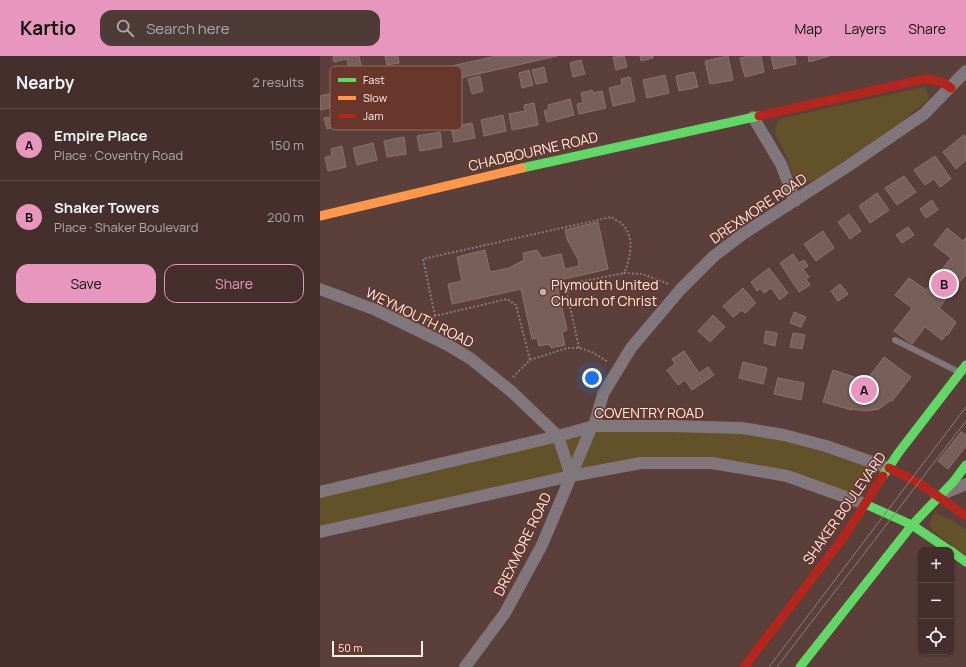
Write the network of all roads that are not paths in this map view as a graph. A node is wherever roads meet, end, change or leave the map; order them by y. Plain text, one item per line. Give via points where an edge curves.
1 (966, 71) edge
2 (951, 88) junction
3 (753, 117) junction
4 (795, 201) junction
5 (320, 216) edge
6 (320, 290) edge
7 (895, 340) dead end
8 (963, 368) edge
9 (593, 426) junction
10 (558, 436) junction
11 (966, 465) edge
12 (889, 468) junction
13 (571, 476) junction
14 (966, 484) edge
15 (320, 492) edge
16 (939, 496) junction
17 (865, 504) junction
18 (966, 516) edge
19 (912, 525) junction
20 (320, 532) edge
21 (944, 547) edge
22 (954, 554) edge
23 (966, 562) edge
24 (465, 667) edge
25 (744, 667) edge
26 (800, 667) edge

1 - 2 street, DREXMORE ROAD
2 - 3 street, CHADBOURNE ROAD via 942,82 925,79
2 - 4 street, DREXMORE ROAD via 924,114
3 - 4 street via 781,164
3 - 5 street, CHADBOURNE ROAD
4 - 9 street, DREXMORE ROAD via 714,256 651,322 603,394
6 - 10 street, WEYMOUTH ROAD via 376,310 465,355 512,392
7 - 8 lane
8 - 12 street, SHAKER BOULEVARD
9 - 10 street, COVENTRY ROAD
9 - 12 street, COVENTRY ROAD via 742,428 826,446
9 - 13 street, DREXMORE ROAD
10 - 13 street, WEYMOUTH ROAD
10 - 15 street, COVENTRY ROAD
11 - 16 street
12 - 16 street, COVENTRY ROAD
12 - 17 street, SHAKER BOULEVARD
13 - 17 street via 641,463 712,463 787,476
13 - 20 street
13 - 24 street, DREXMORE ROAD via 542,545 505,613
14 - 16 street
16 - 18 street, COVENTRY ROAD
16 - 19 street
17 - 19 street
17 - 25 street, SHAKER BOULEVARD via 843,538
19 - 21 street
19 - 26 street
22 - 23 street

